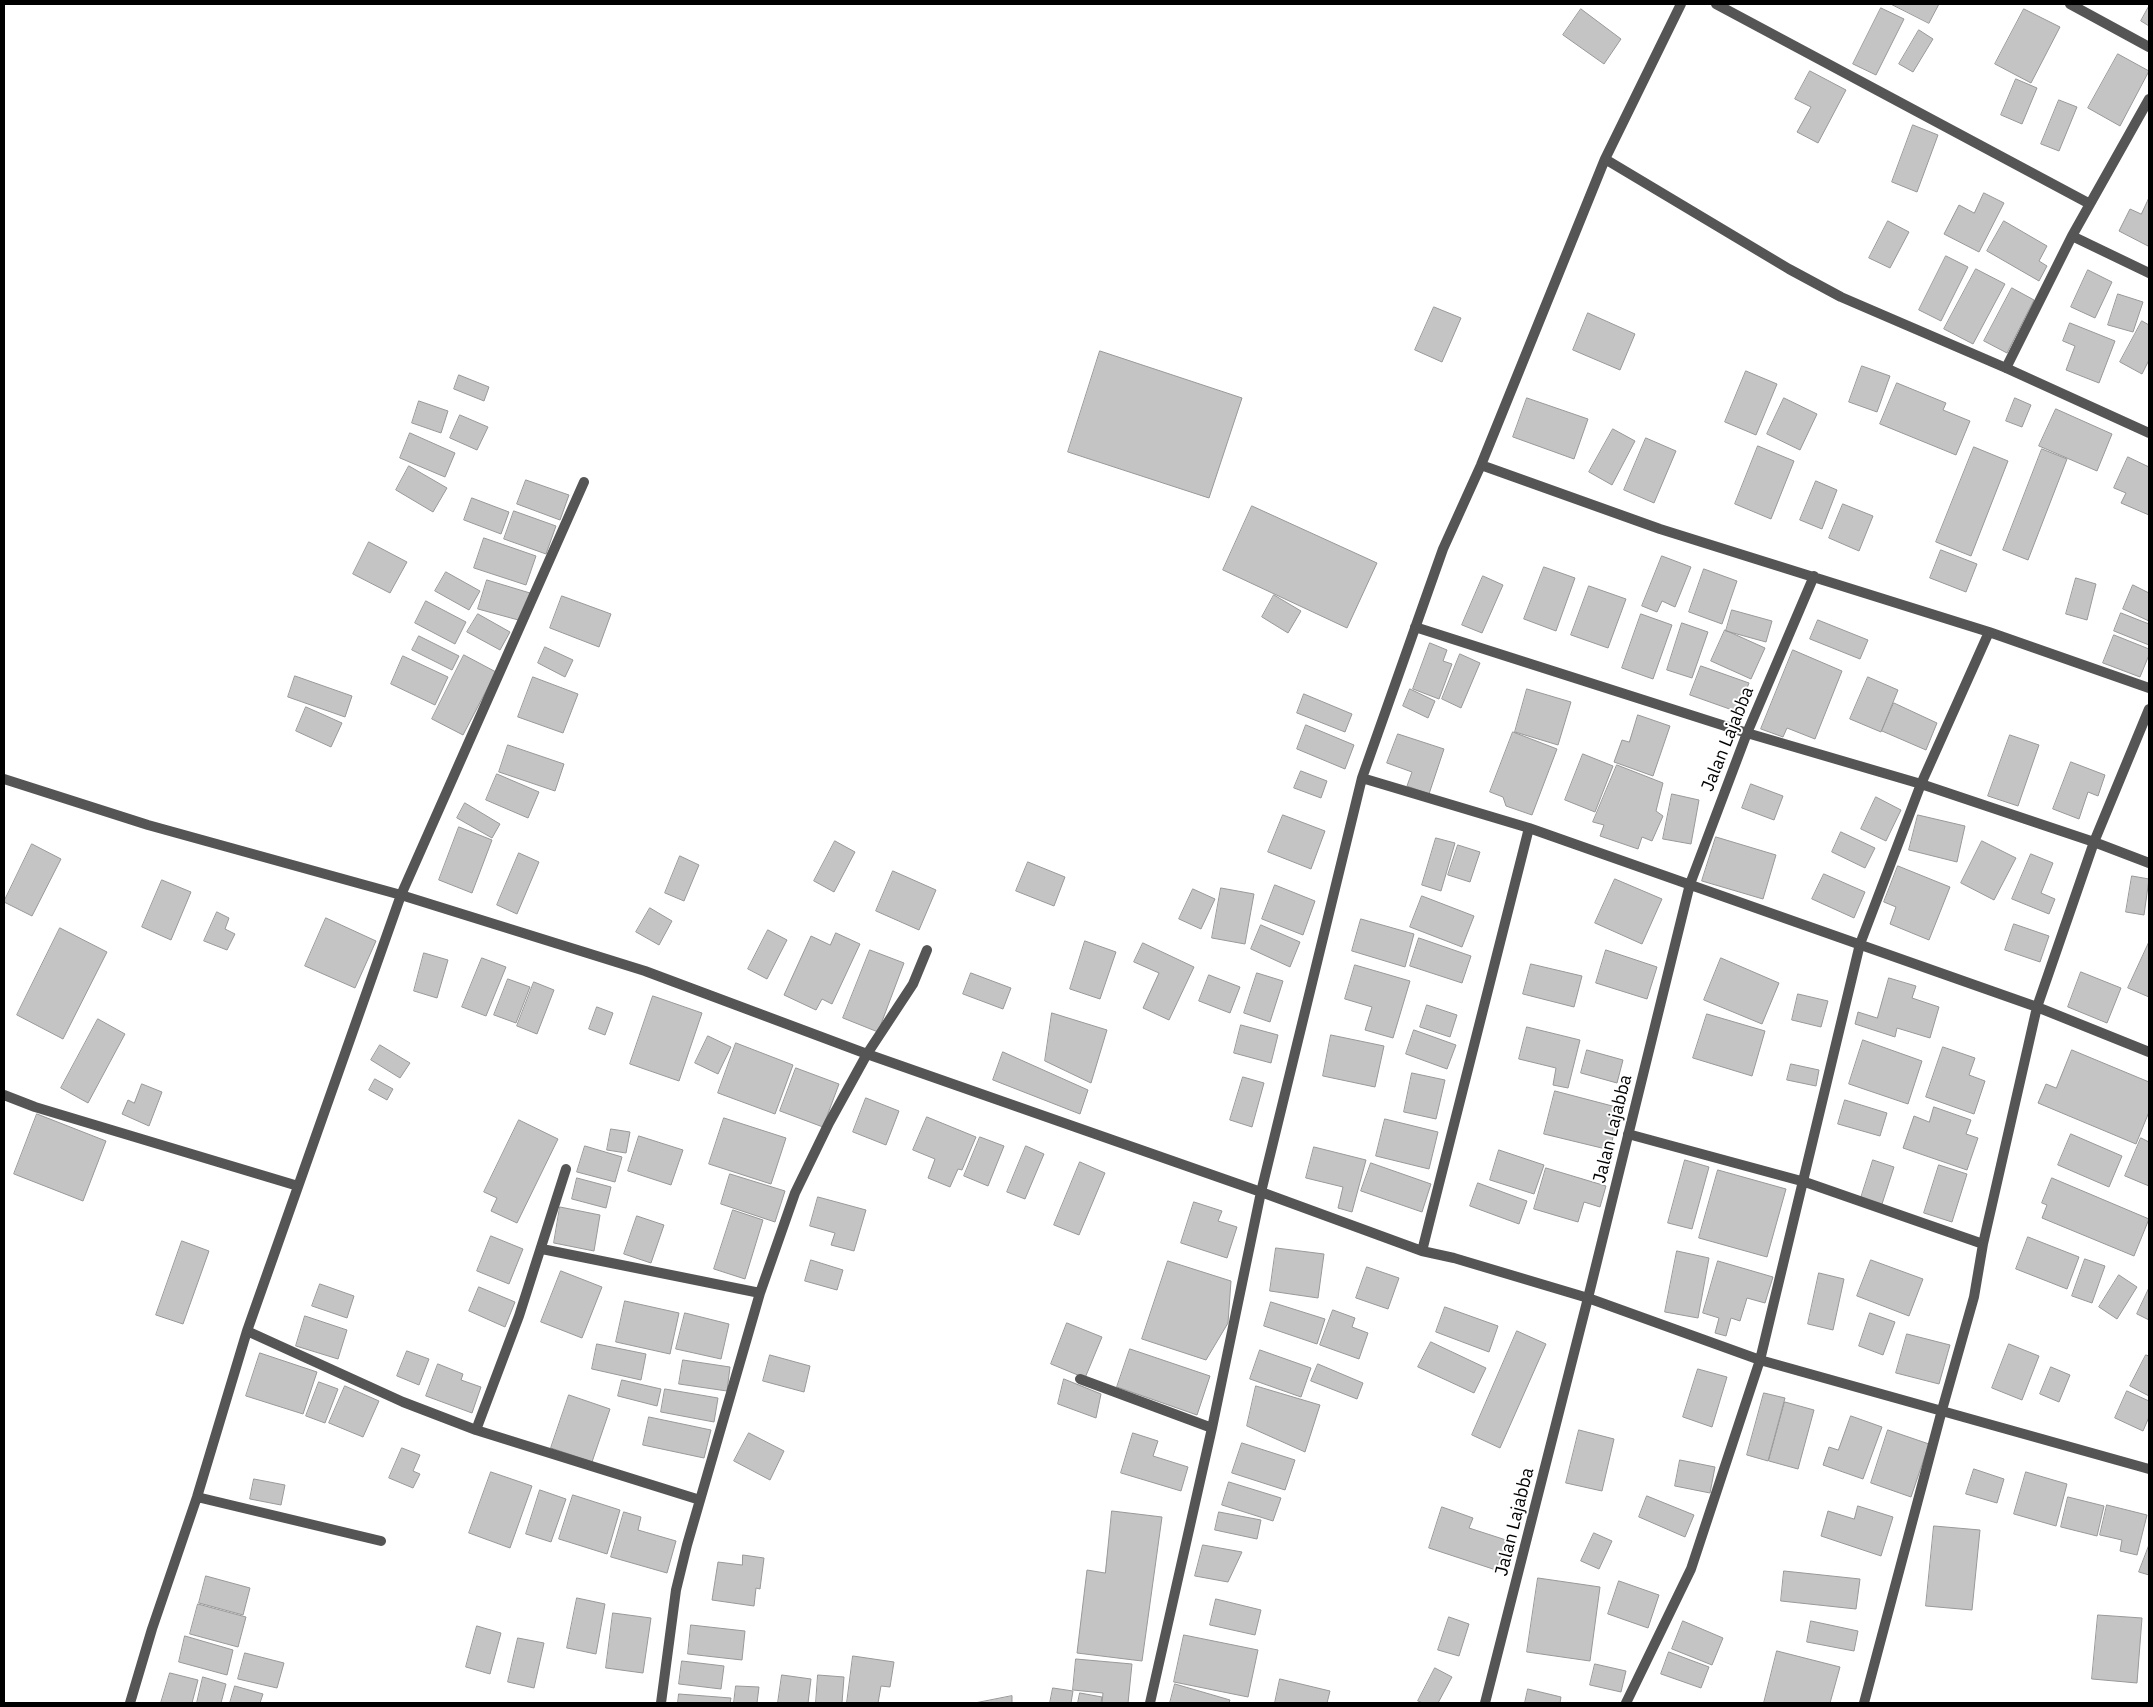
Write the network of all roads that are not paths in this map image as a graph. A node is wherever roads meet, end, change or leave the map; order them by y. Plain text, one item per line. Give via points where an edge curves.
1 (1682, 4) edge
2 (1716, 4) edge
3 (2070, 4) edge
4 (2149, 47) edge
5 (2149, 99) edge
6 (1605, 159) junction
7 (2090, 204) junction
8 (2072, 236) junction
9 (2149, 273) edge
10 (2006, 368) junction
11 (2149, 434) edge
12 (1481, 466) junction
13 (584, 482) dead end
14 (1814, 576) junction
15 (1415, 627) junction
16 (1989, 632) junction
17 (2149, 688) edge
18 (2149, 709) edge
19 (1746, 733) junction
20 (1362, 778) junction
21 (4, 779) edge
22 (1921, 784) junction
23 (1529, 828) junction
24 (2094, 842) junction
25 (2149, 863) edge
26 (1690, 884) junction
27 (401, 896) junction
28 (1860, 944) junction
29 (927, 950) dead end
30 (2037, 1007) junction
31 (2149, 1052) edge
32 (867, 1054) junction
33 (4, 1095) edge
34 (1628, 1134) junction
35 (566, 1169) dead end
36 (1805, 1182) junction
37 (298, 1186) junction
38 (1261, 1192) junction
39 (1983, 1244) junction
40 (542, 1249) junction
41 (1422, 1251) junction
42 (760, 1293) junction
43 (1588, 1298) junction
44 (247, 1331) junction
45 (1760, 1360) junction
46 (1080, 1378) dead end
47 (1942, 1410) junction
48 (1212, 1428) junction
49 (476, 1430) junction
50 (2149, 1470) edge
51 (197, 1497) junction
52 (700, 1500) junction
53 (381, 1541) dead end
54 (130, 1703) edge
55 (661, 1703) edge
56 (1150, 1703) edge
57 (1486, 1703) edge
58 (1626, 1703) edge
59 (1864, 1703) edge

1 - 6 street
2 - 7 street
3 - 4 street
5 - 7 street
6 - 10 street via 1841,297
6 - 12 street
7 - 8 street
8 - 9 street
8 - 10 street
10 - 11 street
12 - 14 street via 1660,529
12 - 15 street via 1443,549
13 - 27 street
14 - 16 street
14 - 19 street, Jalan Lajabba
15 - 19 street
15 - 20 street
16 - 17 street
16 - 22 street
18 - 24 street
19 - 22 street
19 - 26 street, Jalan Lajabba
20 - 23 street
20 - 38 street
21 - 27 street via 148,825
22 - 24 street
22 - 28 street
23 - 26 street
23 - 41 street
24 - 25 street
24 - 30 street
26 - 28 street
26 - 34 street, Jalan Lajabba
27 - 32 street via 645,972
27 - 37 street
28 - 30 street
28 - 36 street
29 - 32 street via 912,984
30 - 31 street
30 - 39 street
32 - 38 street
32 - 42 street via 795,1193
33 - 37 street
34 - 36 street
34 - 43 street, Jalan Lajabba
35 - 40 street
36 - 39 street
36 - 45 street
37 - 44 street
38 - 41 street
38 - 48 street
39 - 47 street via 1974,1297
40 - 42 street
40 - 49 street
41 - 43 street
42 - 52 street
43 - 45 street
43 - 57 street, Jalan Lajabba
44 - 49 street via 403,1402
44 - 51 street
45 - 47 street
45 - 58 street via 1691,1569
46 - 48 street
47 - 50 street
47 - 59 street
48 - 56 street
49 - 52 street
51 - 53 street
51 - 54 street
52 - 55 street via 676,1590

